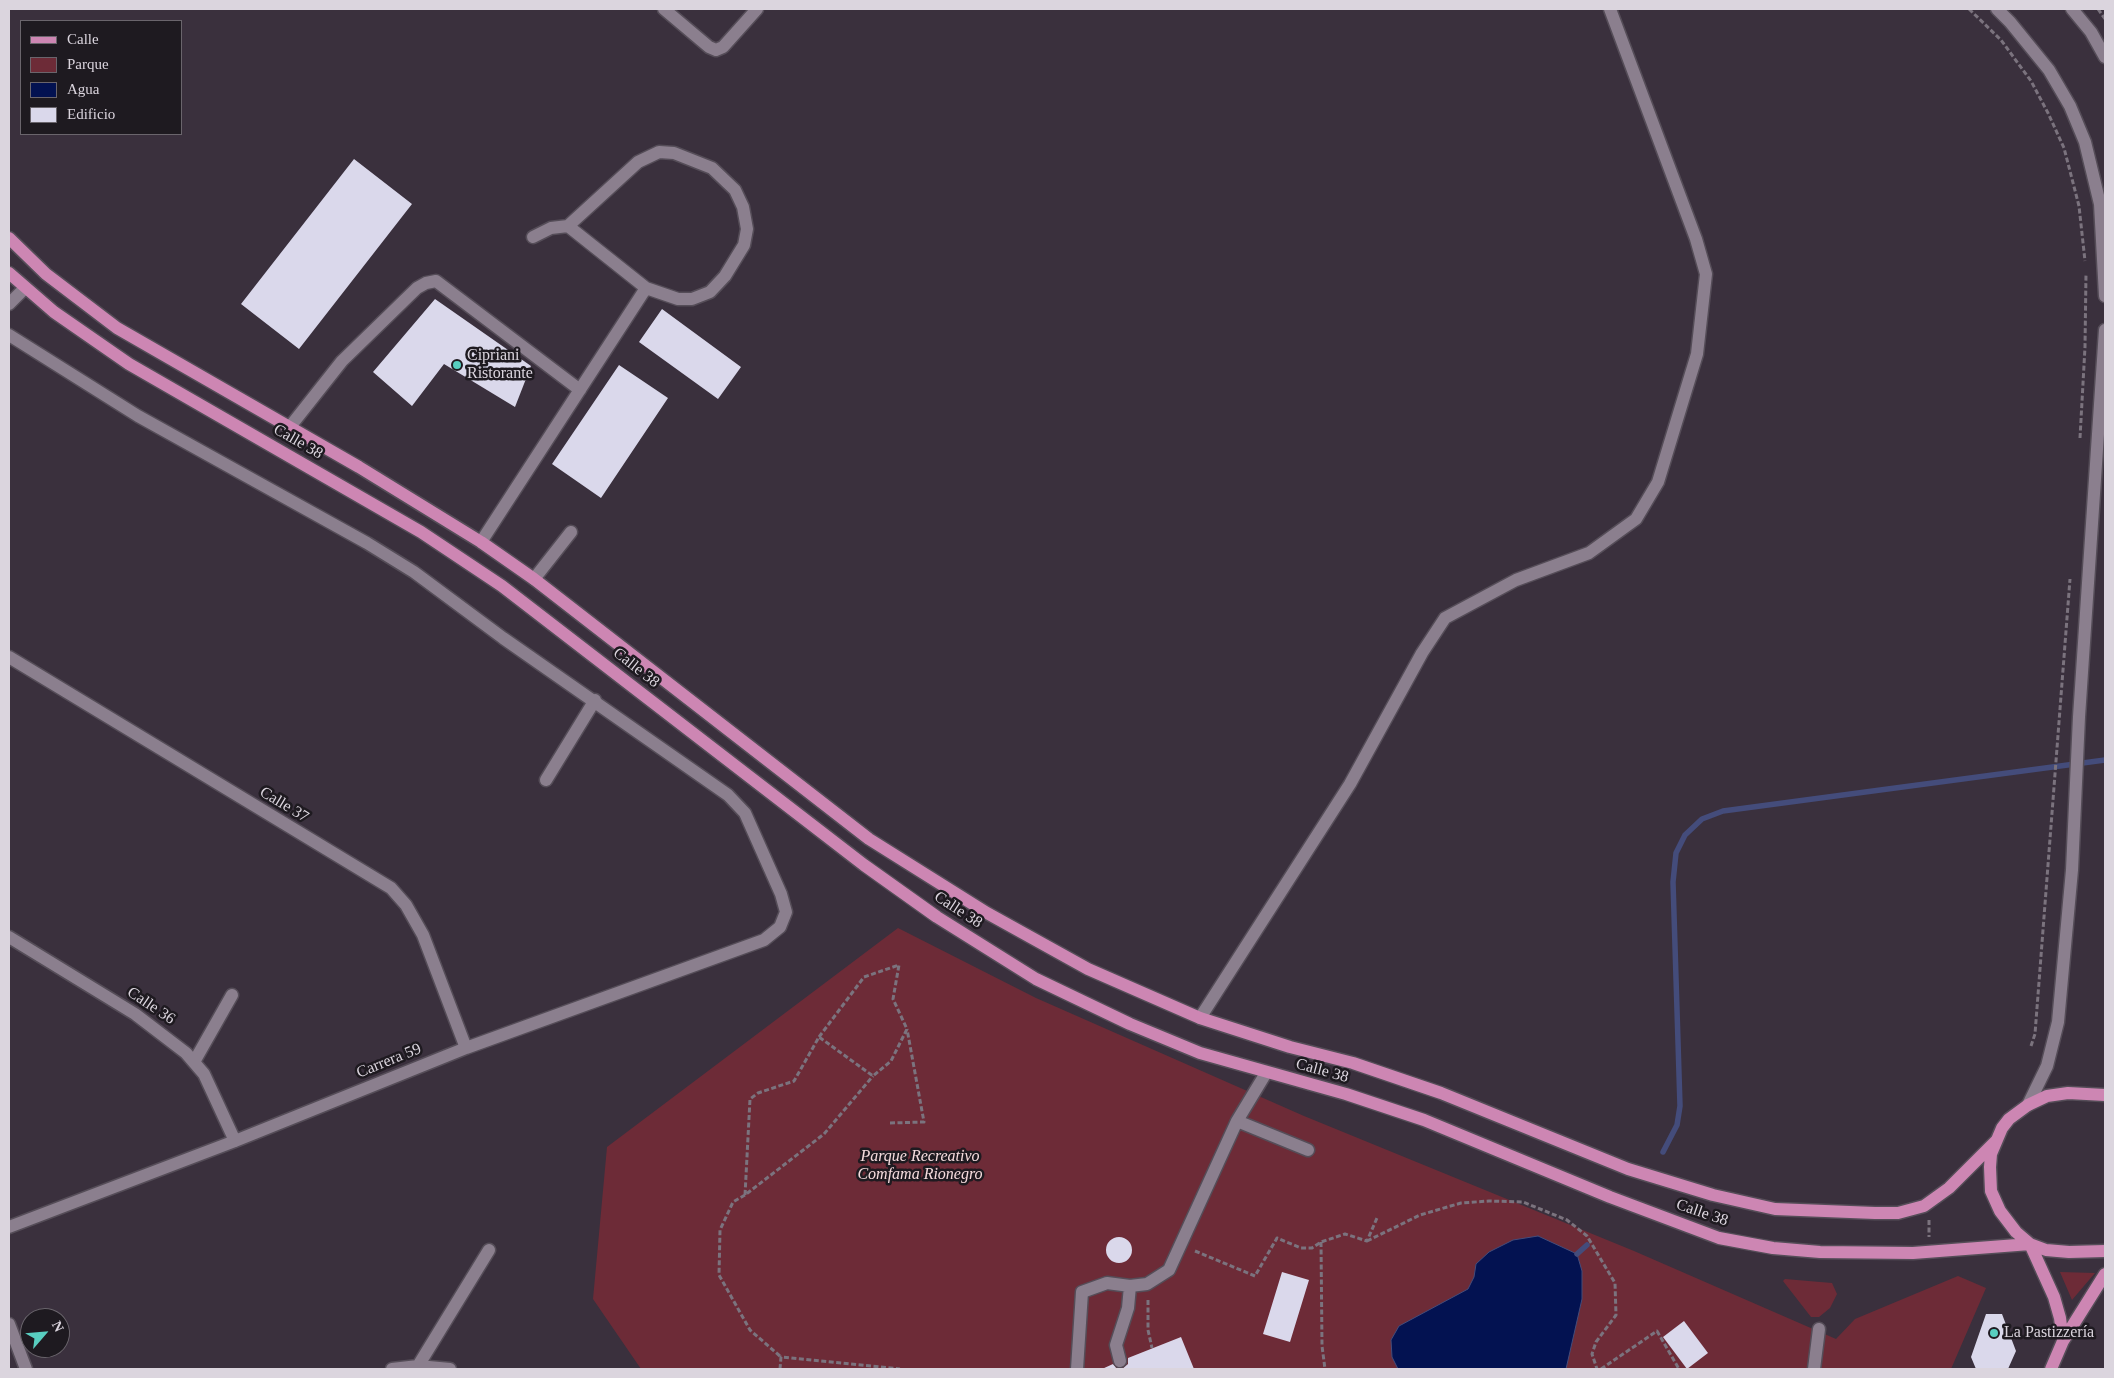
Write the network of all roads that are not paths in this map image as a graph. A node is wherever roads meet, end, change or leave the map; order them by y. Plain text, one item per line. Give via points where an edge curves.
1 (664, 9) edge
2 (757, 9) edge
3 (1610, 9) edge
4 (1997, 9) edge
5 (2072, 9) edge
6 (2105, 57) edge
7 (568, 226) junction
8 (533, 237) dead end
9 (9, 238) edge
10 (9, 273) edge
11 (25, 288) junction
12 (646, 288) junction
13 (2105, 296) edge
14 (9, 304) edge
15 (2105, 330) edge
16 (9, 335) edge
17 (580, 390) junction
18 (289, 428) junction
19 (571, 532) dead end
20 (481, 542) junction
21 (534, 579) junction
22 (9, 657) edge
23 (595, 700) junction
24 (546, 780) dead end
25 (9, 937) edge
26 (232, 995) dead end
27 (1200, 1018) junction
28 (466, 1048) junction
29 (194, 1062) junction
30 (1266, 1073) junction
31 (2105, 1094) edge
32 (2028, 1105) junction
33 (1237, 1121) junction
34 (1996, 1140) junction
35 (235, 1141) junction
36 (1308, 1150) dead end
37 (9, 1227) edge
38 (2030, 1244) junction
39 (490, 1250) dead end
40 (2105, 1251) edge
41 (2105, 1274) edge
42 (1130, 1286) junction
43 (2105, 1288) edge
44 (2091, 1297) junction
45 (9, 1324) edge
46 (1819, 1329) dead end
47 (2063, 1340) junction
48 (1120, 1361) dead end
49 (418, 1366) junction
50 (26, 1369) edge
51 (392, 1369) edge
52 (450, 1369) edge
53 (1077, 1369) edge
54 (1814, 1369) edge
55 (2051, 1369) edge

1 - 2 street via 716,50 723,47
3 - 27 street via 1696,239 1706,274 1697,354 1658,482 1636,519 1589,553 1516,580 1445,618 1422,653 1350,784
4 - 13 street via 2049,70 2070,106 2085,142 2100,204
5 - 6 street via 2091,32
7 - 8 street via 551,228
7 - 12 street
7 - 12 street via 638,162 659,152 674,153 712,168 735,190 743,208 748,228 744,246 725,276 710,292 692,299 678,299
9 - 18 main road, Calle 38 via 46,274 117,328
10 - 11 main road, Calle 38
11 - 14 street
11 - 30 main road, Calle 38 via 129,364 412,527 502,586 795,813 937,917 1036,979 1130,1024 1200,1053
12 - 17 street
15 - 32 street via 2072,870 2055,1042
16 - 23 street via 138,416 414,572
17 - 18 street via 436,281 416,288 342,361
17 - 20 street
18 - 20 main road, Calle 38
19 - 21 street
20 - 21 main road, Calle 38
21 - 27 main road, Calle 38 via 869,839 987,914 1088,969
22 - 28 street, Calle 37 via 391,888 406,905 422,935
23 - 24 street
23 - 28 street, Carrera 59 via 728,795 745,813 786,912 780,927 764,940
25 - 29 street, Calle 36 via 135,1014 164,1034
26 - 29 street
27 - 34 main road, Calle 38 via 1441,1092 1628,1169 1713,1195 1774,1209 1898,1213 1924,1206 1949,1188
28 - 35 street, Carrera 59
29 - 35 street, Calle 36 via 218,1100
30 - 33 street
30 - 38 main road, Calle 38 via 1346,1094 1424,1120 1719,1238 1811,1251 1930,1252
31 - 32 main road via 2068,1093 2047,1096
32 - 34 main road via 2009,1119
33 - 36 street
33 - 42 street via 1169,1270 1146,1284
34 - 38 main road via 1990,1167 1991,1190 2007,1223
35 - 37 street, Carrera 59
38 - 40 main road via 2046,1250
38 - 47 main road via 2054,1297
39 - 49 street
41 - 44 main road
42 - 48 street via 1128,1308 1116,1345
42 - 53 street via 1107,1283 1082,1292
43 - 44 main road
44 - 47 main road
45 - 50 street
46 - 54 street
47 - 55 main road
49 - 51 street
49 - 52 street

